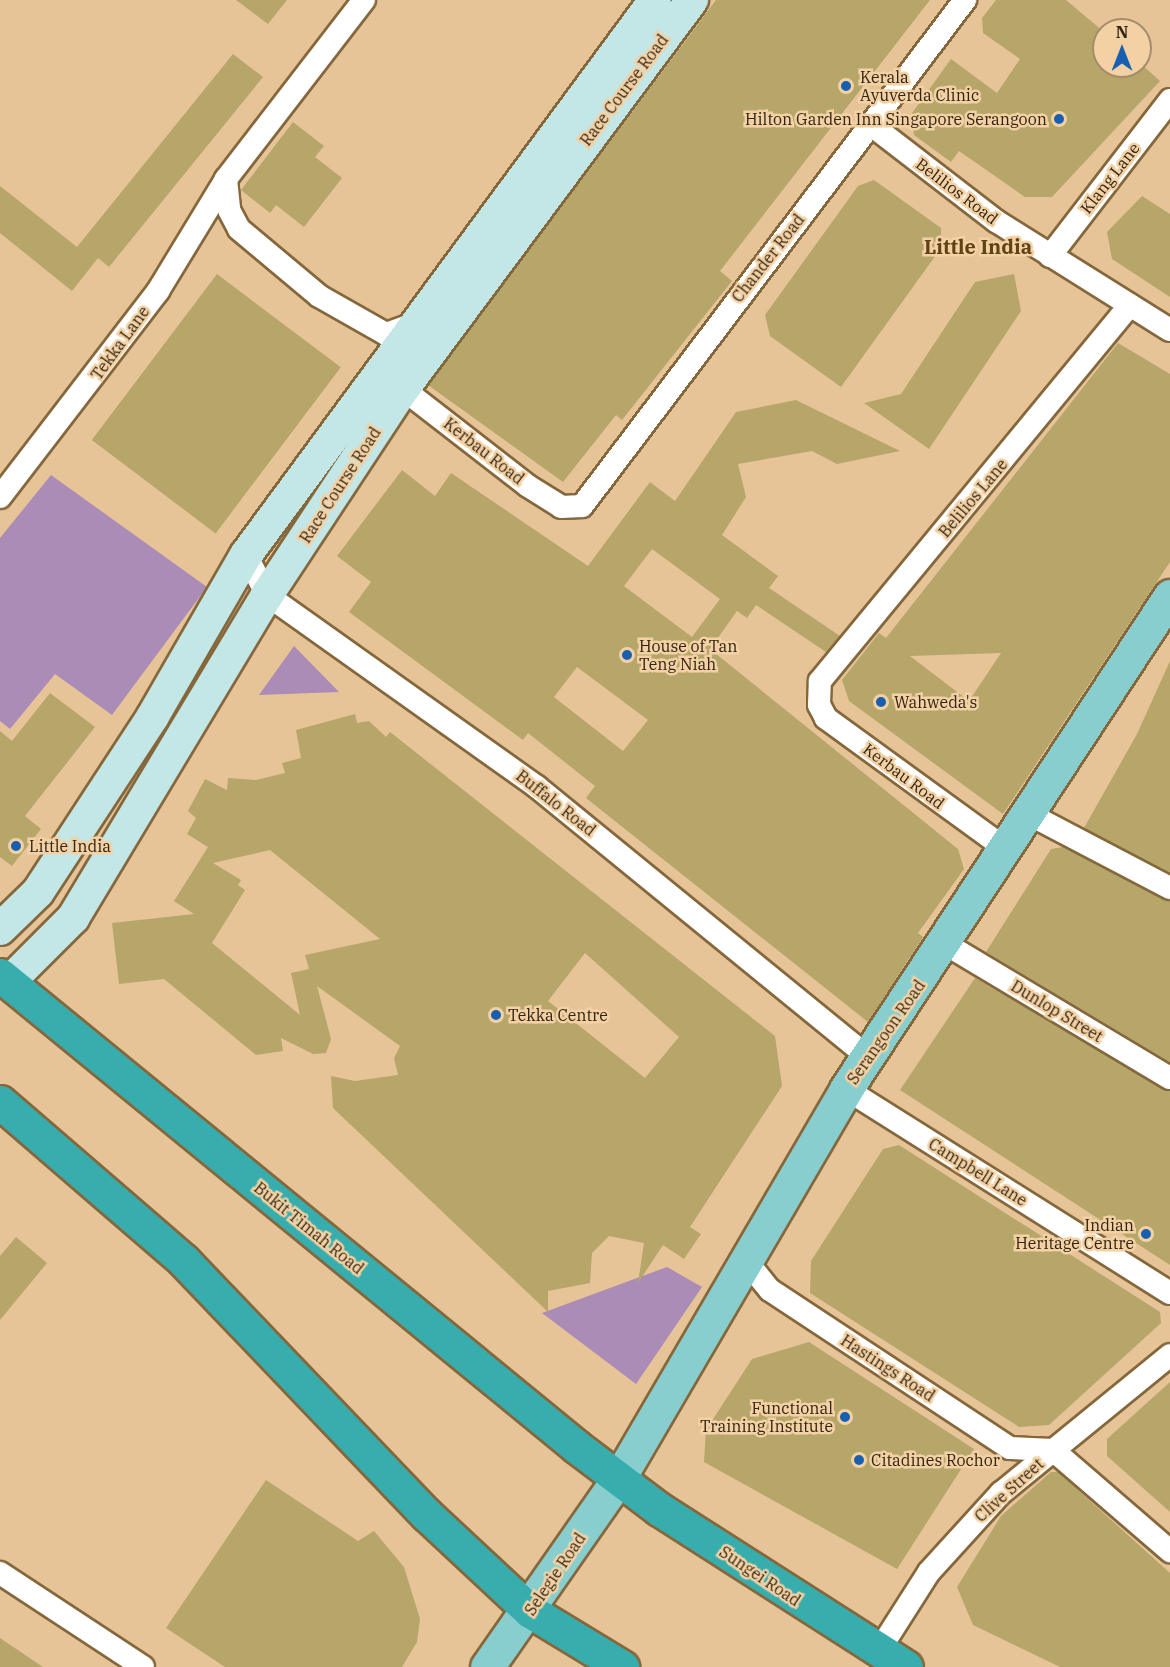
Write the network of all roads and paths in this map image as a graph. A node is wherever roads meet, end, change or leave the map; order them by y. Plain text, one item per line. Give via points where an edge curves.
1 (364, 0) edge
2 (692, 0) edge
3 (966, 0) edge
4 (650, 4) edge
5 (1170, 100) edge
6 (870, 124) junction
7 (226, 179) junction
8 (1050, 256) junction
9 (1130, 305) junction
10 (414, 324) junction
11 (1170, 330) edge
12 (369, 385) junction
13 (403, 389) junction
14 (0, 497) edge
15 (567, 509) joint
16 (246, 555) junction
17 (267, 595) junction
18 (1165, 614) edge
19 (818, 692) joint
20 (117, 771) junction
21 (149, 791) junction
22 (1029, 814) junction
23 (1006, 849) junction
24 (1170, 888) edge
25 (0, 929) edge
26 (944, 942) junction
27 (4, 979) edge
28 (868, 1057) junction
29 (1170, 1078) edge
30 (846, 1089) junction
31 (0, 1102) edge
32 (751, 1270) junction
33 (1170, 1293) edge
34 (1170, 1355) edge
35 (1053, 1450) junction
36 (619, 1478) junction
37 (1170, 1551) edge
38 (0, 1573) edge
39 (530, 1611) junction
40 (892, 1660) edge
41 (138, 1666) edge
42 (487, 1667) edge
43 (622, 1667) edge

1 - 7 street, Tekka Lane
2 - 13 street, Race Course Road
3 - 6 street, Chander Road
4 - 10 street, Race Course Road
5 - 8 street, Klang Lane
6 - 8 street, Belilios Road
6 - 15 street, Chander Road via 586,503
7 - 10 street via 229,210 239,229 319,296 386,334
7 - 14 street, Tekka Lane via 158,291
8 - 9 street, Belilios Road
9 - 11 street, Belilios Road
9 - 19 street, Belilios Lane via 820,681
10 - 12 street, Race Course Road
12 - 13 street via 385,382
12 - 16 street, Race Course Road
13 - 15 street, Kerbau Road
13 - 17 street, Race Course Road
16 - 17 street, Buffalo Road
16 - 20 street, Race Course Road
17 - 21 street, Race Course Road
17 - 28 street, Buffalo Road via 537,787
18 - 22 main road, Serangoon Road
19 - 23 street, Kerbau Road via 826,718
20 - 21 street
20 - 25 street, Race Course Road via 38,892
21 - 27 street, Race Course Road via 73,918
22 - 23 main road, Serangoon Road
22 - 24 street
23 - 26 main road, Serangoon Road
26 - 28 main road, Serangoon Road
26 - 29 street, Dunlop Street
27 - 36 highway, Bukit Timah Road
28 - 30 main road, Serangoon Road
30 - 32 main road, Serangoon Road
30 - 33 street, Campbell Lane
31 - 39 highway via 183,1260 427,1515
32 - 35 street, Hastings Road via 799,1293 1017,1437 1027,1451
32 - 36 main road, Serangoon Road
34 - 35 street, Clive Street
35 - 37 street
35 - 40 street, Clive Street via 1001,1493 943,1557
36 - 39 main road, Selegie Road
36 - 40 highway, Sungei Road
38 - 41 street
39 - 42 main road, Selegie Road
39 - 43 highway

